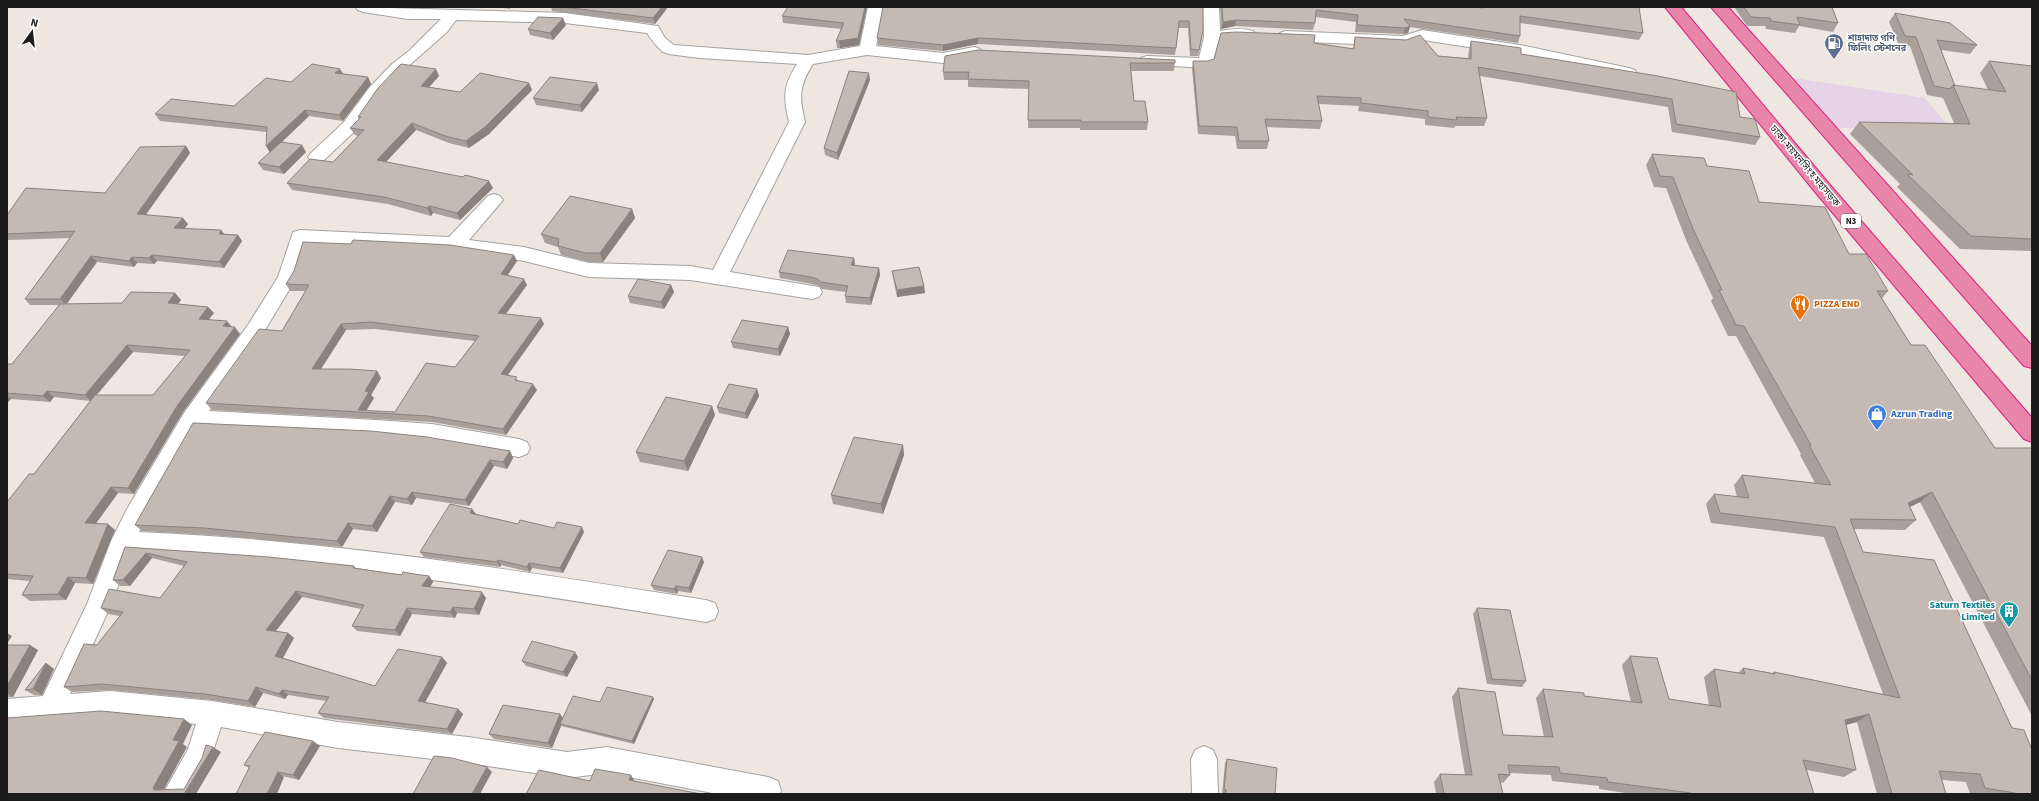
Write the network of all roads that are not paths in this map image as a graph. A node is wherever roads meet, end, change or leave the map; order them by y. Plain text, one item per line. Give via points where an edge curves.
1 (364, 7) edge
2 (876, 7) edge
3 (1211, 7) edge
4 (1673, 7) edge
5 (1719, 7) edge
6 (453, 14) junction
7 (1212, 37) junction
8 (867, 50) junction
9 (986, 51) edge
10 (808, 60) junction
11 (1128, 60) edge
12 (1642, 75) edge
13 (1726, 93) edge
14 (1748, 97) junction
15 (317, 157) dead end
16 (494, 200) dead end
17 (454, 244) junction
18 (718, 278) junction
19 (812, 292) dead end
20 (2032, 360) edge
21 (192, 419) junction
22 (2032, 433) edge
23 (519, 448) dead end
24 (123, 541) junction
25 (706, 611) dead end
26 (51, 707) junction
27 (7, 711) edge
28 (212, 713) junction
29 (1204, 759) dead end
30 (768, 790) dead end
31 (176, 794) edge
32 (1205, 794) edge

1 - 6 street via 408,14
2 - 8 street
3 - 7 street
4 - 14 highway, ঢাকা-ময়মনসিংহ মহাসড়ক / N3
5 - 20 highway
6 - 10 street via 565,18 609,23 653,29 659,40 670,49 706,54
6 - 15 street via 442,29 375,91 350,126
7 - 11 street via 1206,63
7 - 12 street via 1235,33 1404,41 1422,35 1520,50
8 - 9 street via 943,58
8 - 10 street
10 - 18 street via 794,80 791,100 797,122
13 - 14 street
14 - 22 highway, ঢাকা-ময়মনসিংহ মহাসড়ক / N3 via 1823,189
16 - 17 street
17 - 18 street via 524,254 589,270 690,272
17 - 21 street via 300,236 287,277 259,324
18 - 19 street
21 - 23 street via 418,432
21 - 24 street
24 - 25 street via 199,543 327,555
24 - 26 street via 99,605
26 - 27 street
26 - 28 street via 110,703
28 - 30 street via 338,735 468,750 567,765 607,760
28 - 31 street via 200,754
29 - 32 street

